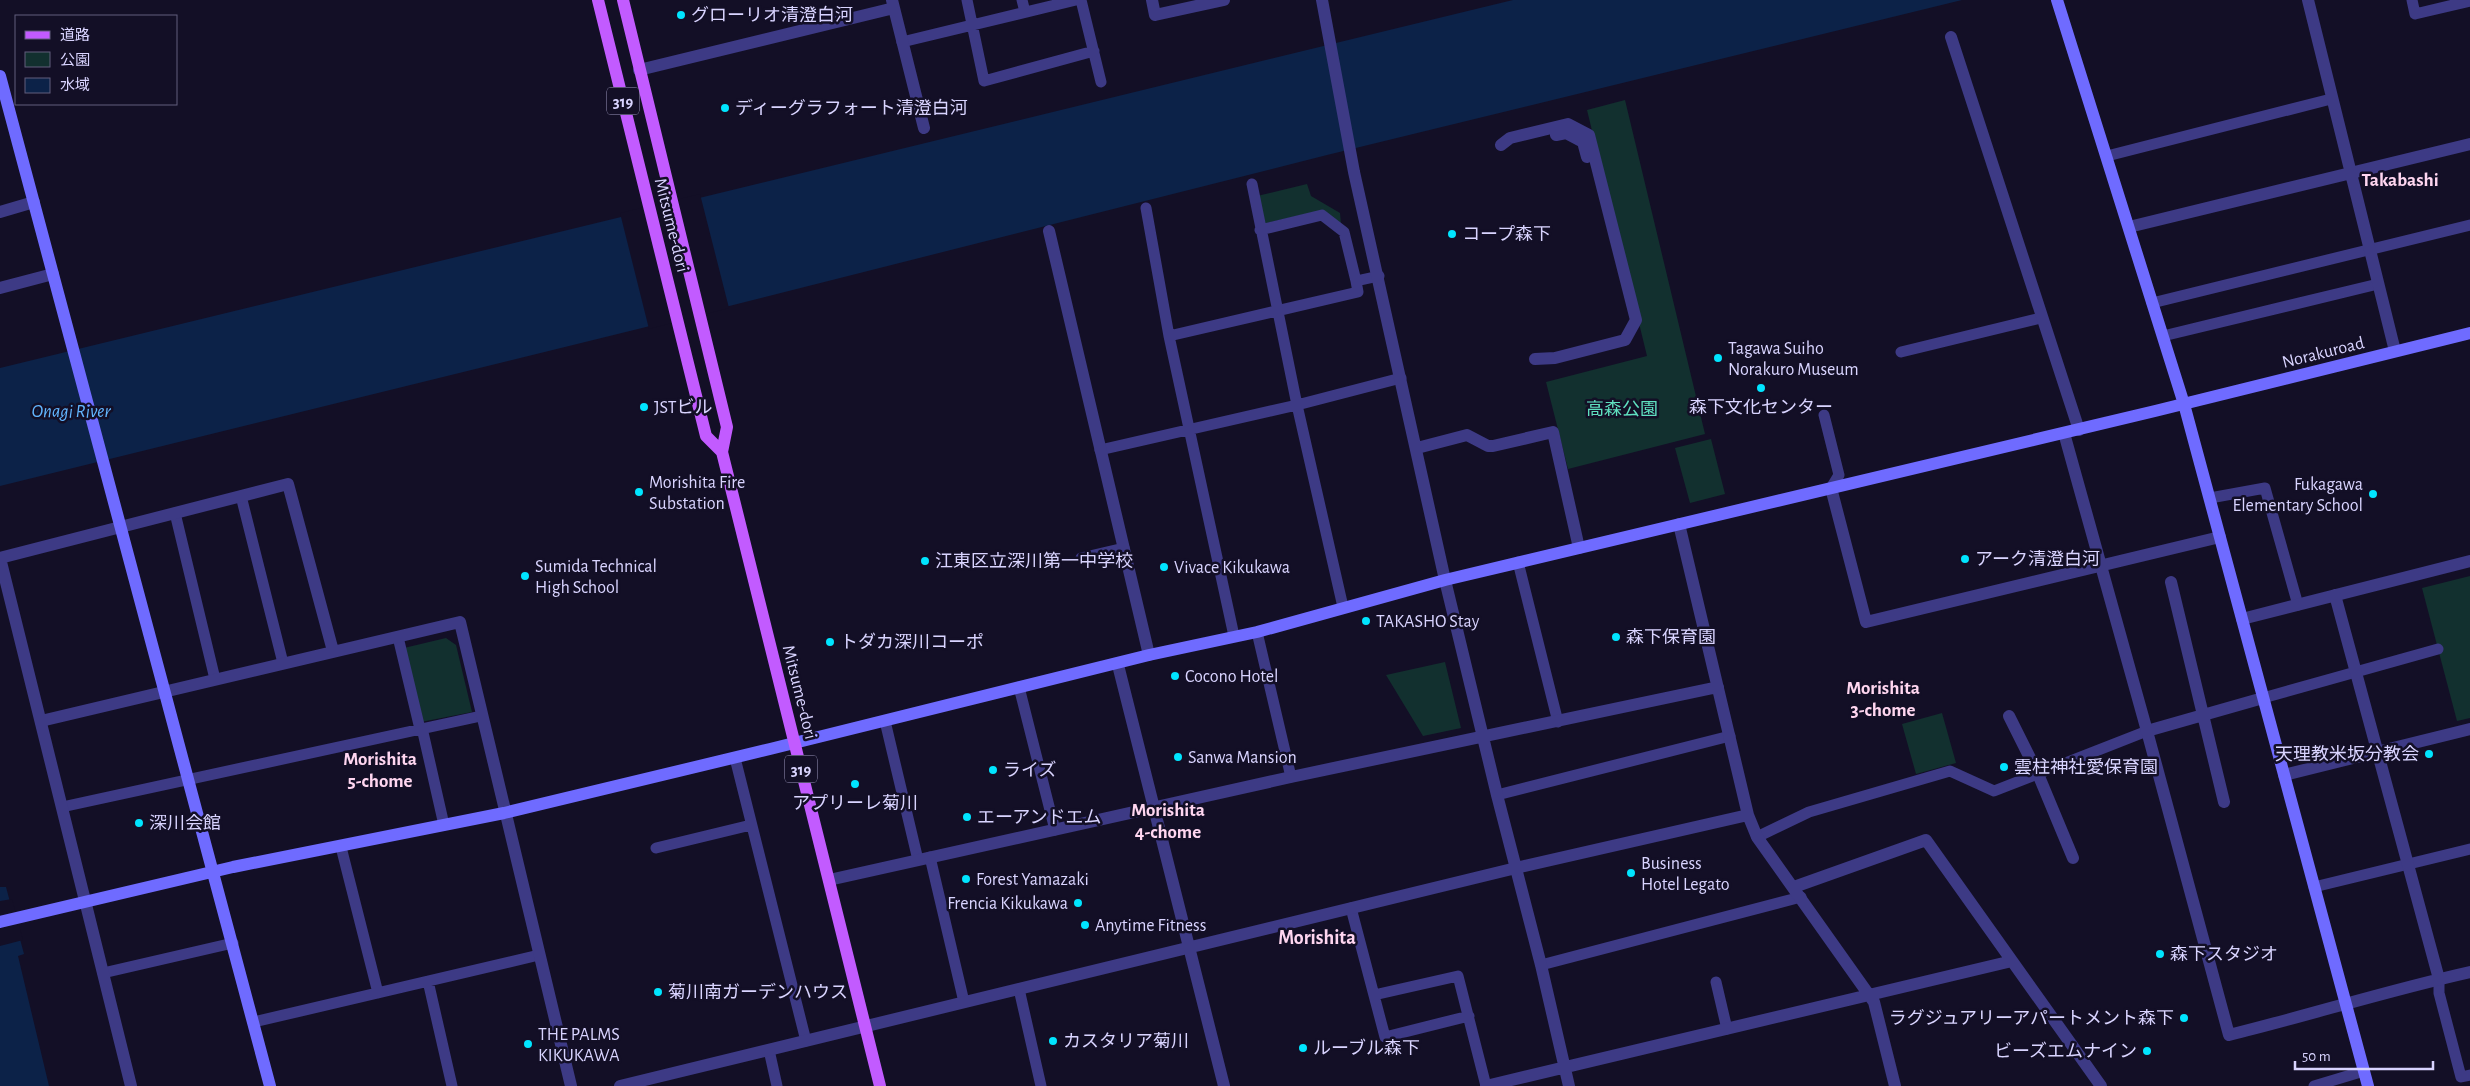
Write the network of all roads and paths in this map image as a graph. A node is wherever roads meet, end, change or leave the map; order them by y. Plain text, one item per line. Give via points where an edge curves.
1 (598, 0) edge
2 (623, 0) edge
3 (967, 0) edge
4 (1022, 0) edge
5 (1076, 0) edge
6 (1082, 0) edge
7 (1152, 0) edge
8 (1224, 0) edge
9 (1322, 0) edge
10 (2057, 0) edge
11 (2308, 0) edge
12 (2412, 0) edge
13 (2470, 1) edge
14 (893, 4) edge
15 (1025, 12) junction
16 (972, 25) junction
17 (1951, 37) dead end
18 (902, 42) junction
19 (1094, 51) junction
20 (639, 70) junction
21 (0, 76) edge
22 (1101, 82) dead end
23 (2331, 99) junction
24 (924, 128) dead end
25 (2470, 144) edge
26 (2107, 156) junction
27 (2351, 173) junction
28 (1252, 184) dead end
29 (34, 202) junction
30 (1146, 208) dead end
31 (0, 212) edge
32 (2470, 225) edge
33 (2129, 227) junction
34 (1260, 230) junction
35 (1049, 231) dead end
36 (2369, 250) junction
37 (53, 274) junction
38 (1378, 276) junction
39 (1356, 281) junction
40 (2378, 284) junction
41 (0, 288) edge
42 (2152, 303) junction
43 (1277, 311) junction
44 (2041, 318) junction
45 (2470, 332) edge
46 (1168, 336) junction
47 (2163, 336) junction
48 (2395, 351) junction
49 (1901, 352) dead end
50 (1535, 359) joint
51 (1400, 378) junction
52 (2184, 404) junction
53 (1296, 405) junction
54 (1824, 415) dead end
55 (1189, 430) junction
56 (2079, 430) junction
57 (2064, 433) junction
58 (1416, 448) junction
59 (1100, 450) junction
60 (722, 452) junction
61 (1831, 488) junction
62 (241, 496) junction
63 (2210, 498) junction
64 (175, 513) junction
65 (1679, 524) junction
66 (121, 527) junction
67 (2220, 537) junction
68 (1124, 548) junction
69 (1578, 548) junction
70 (1081, 558) dead end
71 (2470, 561) edge
72 (1518, 562) junction
73 (2101, 565) junction
74 (1445, 580) junction
75 (2171, 582) dead end
76 (2335, 595) junction
77 (2298, 604) junction
78 (1342, 608) junction
79 (2242, 619) junction
80 (1257, 632) junction
81 (398, 636) junction
82 (1234, 636) junction
83 (2438, 649) dead end
84 (333, 651) junction
85 (1149, 656) junction
86 (283, 663) junction
87 (1118, 664) junction
88 (2356, 671) junction
89 (215, 679) junction
90 (1019, 687) junction
91 (1718, 687) junction
92 (166, 691) junction
93 (2263, 698) junction
94 (2202, 715) junction
95 (481, 716) junction
96 (2009, 716) dead end
97 (885, 721) junction
98 (41, 722) junction
99 (1558, 722) junction
100 (421, 729) junction
101 (2470, 729) edge
102 (2148, 731) junction
103 (1730, 736) junction
104 (1484, 738) junction
105 (795, 743) junction
106 (2378, 750) junction
107 (734, 758) junction
108 (2038, 774) junction
109 (2284, 775) junction
110 (1291, 777) junction
111 (189, 779) junction
112 (1497, 795) junction
113 (2224, 802) dead end
114 (62, 807) junction
115 (1153, 808) junction
116 (504, 813) junction
117 (1748, 815) junction
118 (444, 825) junction
119 (751, 825) junction
120 (1055, 830) junction
121 (1757, 836) junction
122 (341, 847) junction
123 (656, 848) dead end
124 (2470, 849) edge
125 (2073, 858) dead end
126 (924, 859) junction
127 (2409, 864) junction
128 (1516, 868) junction
129 (214, 872) junction
130 (829, 880) junction
131 (2314, 887) junction
132 (1797, 892) junction
133 (86, 902) junction
134 (1351, 908) junction
135 (0, 922) edge
136 (233, 943) junction
137 (1190, 948) junction
138 (539, 955) junction
139 (2012, 961) junction
140 (1541, 965) junction
141 (2470, 972) edge
142 (103, 973) junction
143 (2439, 979) junction
144 (428, 981) junction
145 (1716, 982) dead end
146 (1019, 989) junction
147 (378, 993) junction
148 (1374, 995) junction
149 (1868, 995) junction
150 (964, 1002) junction
151 (2345, 1004) junction
152 (1469, 1016) junction
153 (254, 1022) junction
154 (866, 1027) junction
155 (1727, 1029) junction
156 (806, 1041) junction
157 (768, 1050) junction
158 (1564, 1068) junction
159 (2364, 1071) junction
160 (2470, 1075) edge
161 (130, 1086) edge
162 (270, 1086) edge
163 (452, 1086) edge
164 (572, 1086) edge
165 (620, 1086) edge
166 (777, 1086) edge
167 (880, 1086) edge
168 (1042, 1086) edge
169 (1224, 1086) edge
170 (1486, 1086) edge
171 (1568, 1086) edge
172 (1895, 1086) edge
173 (2100, 1086) edge
174 (2314, 1086) edge
175 (2368, 1086) edge

1 - 60 main road, Mitsume-dori / 319 via 706,436
2 - 20 main road, Mitsume-dori / 319
3 - 16 lane
4 - 15 lane
5 - 15 lane
6 - 19 lane
7 - 8 street via 1155,16
9 - 38 street via 1354,172
10 - 26 street
11 - 23 street
12 - 13 lane via 2415,14
14 - 18 street
14 - 20 street
15 - 16 lane
16 - 18 lane
16 - 19 lane via 984,81
17 - 44 street
18 - 24 street
19 - 22 lane
20 - 60 main road, Mitsume-dori / 319 via 727,427
21 - 29 street
23 - 26 lane
23 - 27 street
25 - 27 street
26 - 33 street
27 - 33 street
27 - 36 street
28 - 34 lane
29 - 31 street
29 - 37 street
30 - 46 lane
32 - 36 lane
33 - 42 street
34 - 39 lane via 1322,215 1344,232
34 - 43 lane
35 - 59 street
36 - 40 street
36 - 42 lane
37 - 41 street
37 - 66 street
38 - 39 lane
38 - 51 street
39 - 43 lane via 1358,292
40 - 47 lane
40 - 48 street
42 - 47 street
43 - 46 lane
43 - 53 lane
44 - 49 lane
44 - 56 street
45 - 48 street, Norakuroad
46 - 55 lane
47 - 52 street
48 - 52 street, Norakuroad
50 - 50 street via 1556,358 1625,340 1636,320 1589,135 1568,124 1510,138 1501,145 1511,146 1566,133 1583,142 1628,319 1618,335 1553,350
51 - 53 lane
51 - 58 street
52 - 56 street, Norakuroad
52 - 63 street
53 - 55 lane
53 - 78 lane
54 - 61 lane via 1839,475
55 - 59 lane
55 - 82 lane
56 - 57 street, Norakuroad
57 - 61 street, Norakuroad
57 - 73 street
58 - 69 street via 1467,435 1493,446 1553,432
58 - 74 street
59 - 68 street
60 - 105 main road, Mitsume-dori / 319
61 - 65 street, Norakuroad
61 - 73 street via 1866,622
62 - 64 street
62 - 84 street via 288,484
62 - 86 lane
63 - 67 street
63 - 77 lane via 2265,488
64 - 66 street
64 - 89 lane
65 - 69 street, Norakuroad
65 - 91 street
66 - 92 street
66 - 98 street via 0,558
67 - 73 street
67 - 79 street
68 - 70 lane
68 - 85 street
69 - 72 street, Norakuroad
71 - 76 street
72 - 74 street, Norakuroad
72 - 99 lane
73 - 102 street
74 - 78 street, Norakuroad
74 - 104 street
75 - 94 street
76 - 77 street
76 - 88 street
77 - 79 street
78 - 80 street, Norakuroad
79 - 93 street
80 - 82 street, Norakuroad
80 - 110 lane
81 - 84 street
81 - 95 street via 460,622
81 - 100 lane
82 - 85 street, Norakuroad
83 - 88 lane
84 - 86 street
85 - 87 street, Norakuroad
86 - 89 street
87 - 90 street, Norakuroad
87 - 115 street
88 - 93 lane
88 - 106 street
89 - 92 street
90 - 97 street, Norakuroad
90 - 120 lane
91 - 99 street
91 - 103 street
92 - 98 street
92 - 111 street
93 - 94 street
93 - 109 street
94 - 102 street
94 - 113 street
95 - 100 lane
95 - 116 street
96 - 108 street
97 - 105 street, Norakuroad
97 - 126 lane
98 - 114 street
99 - 104 street
100 - 111 lane
100 - 118 lane
101 - 106 street
102 - 108 lane
102 - 151 street via 2229,1035
103 - 112 lane
103 - 117 street
104 - 110 street
104 - 112 street
105 - 107 street, Norakuroad
105 - 130 main road, Mitsume-dori / 319
106 - 109 street
106 - 127 street
107 - 116 street, Norakuroad
107 - 119 lane
108 - 121 lane via 1994,791 1950,771 1809,812
108 - 125 street
109 - 131 street
110 - 115 street
111 - 114 lane
111 - 129 street
112 - 128 street
114 - 133 street
115 - 120 street
115 - 137 street
116 - 118 street, Norakuroad
116 - 138 street
117 - 121 street
117 - 128 street
118 - 122 street, Norakuroad
119 - 123 lane
119 - 156 lane
120 - 126 street
121 - 132 street
122 - 129 street, Norakuroad
122 - 147 lane
124 - 127 lane
126 - 130 street
126 - 150 lane
127 - 131 lane
127 - 143 street
128 - 134 street
128 - 140 street
129 - 133 street, Norakuroad
129 - 136 street
130 - 154 main road, Mitsume-dori / 319
131 - 151 street
132 - 139 street via 1926,840
132 - 140 lane
132 - 149 street
133 - 135 street, Norakuroad
133 - 142 street
134 - 137 street
134 - 148 lane
136 - 142 lane
136 - 153 street
137 - 146 street
137 - 169 street
138 - 144 lane
138 - 164 street
139 - 149 street
139 - 173 street
140 - 158 street
141 - 143 street
142 - 161 street
143 - 151 street
143 - 160 lane via 2439,993 2461,1078
144 - 147 lane
144 - 163 lane
145 - 155 lane
146 - 150 street
146 - 168 lane
147 - 153 lane
148 - 152 lane via 1458,976
148 - 152 lane via 1385,1037
149 - 155 street
149 - 172 street via 1874,1002
150 - 154 street
151 - 159 street
152 - 170 lane
153 - 162 street
154 - 156 street
154 - 167 main road, Mitsume-dori / 319
155 - 158 street
156 - 157 street
157 - 165 street
157 - 166 lane
158 - 170 street
158 - 171 street
159 - 174 lane
159 - 175 street

